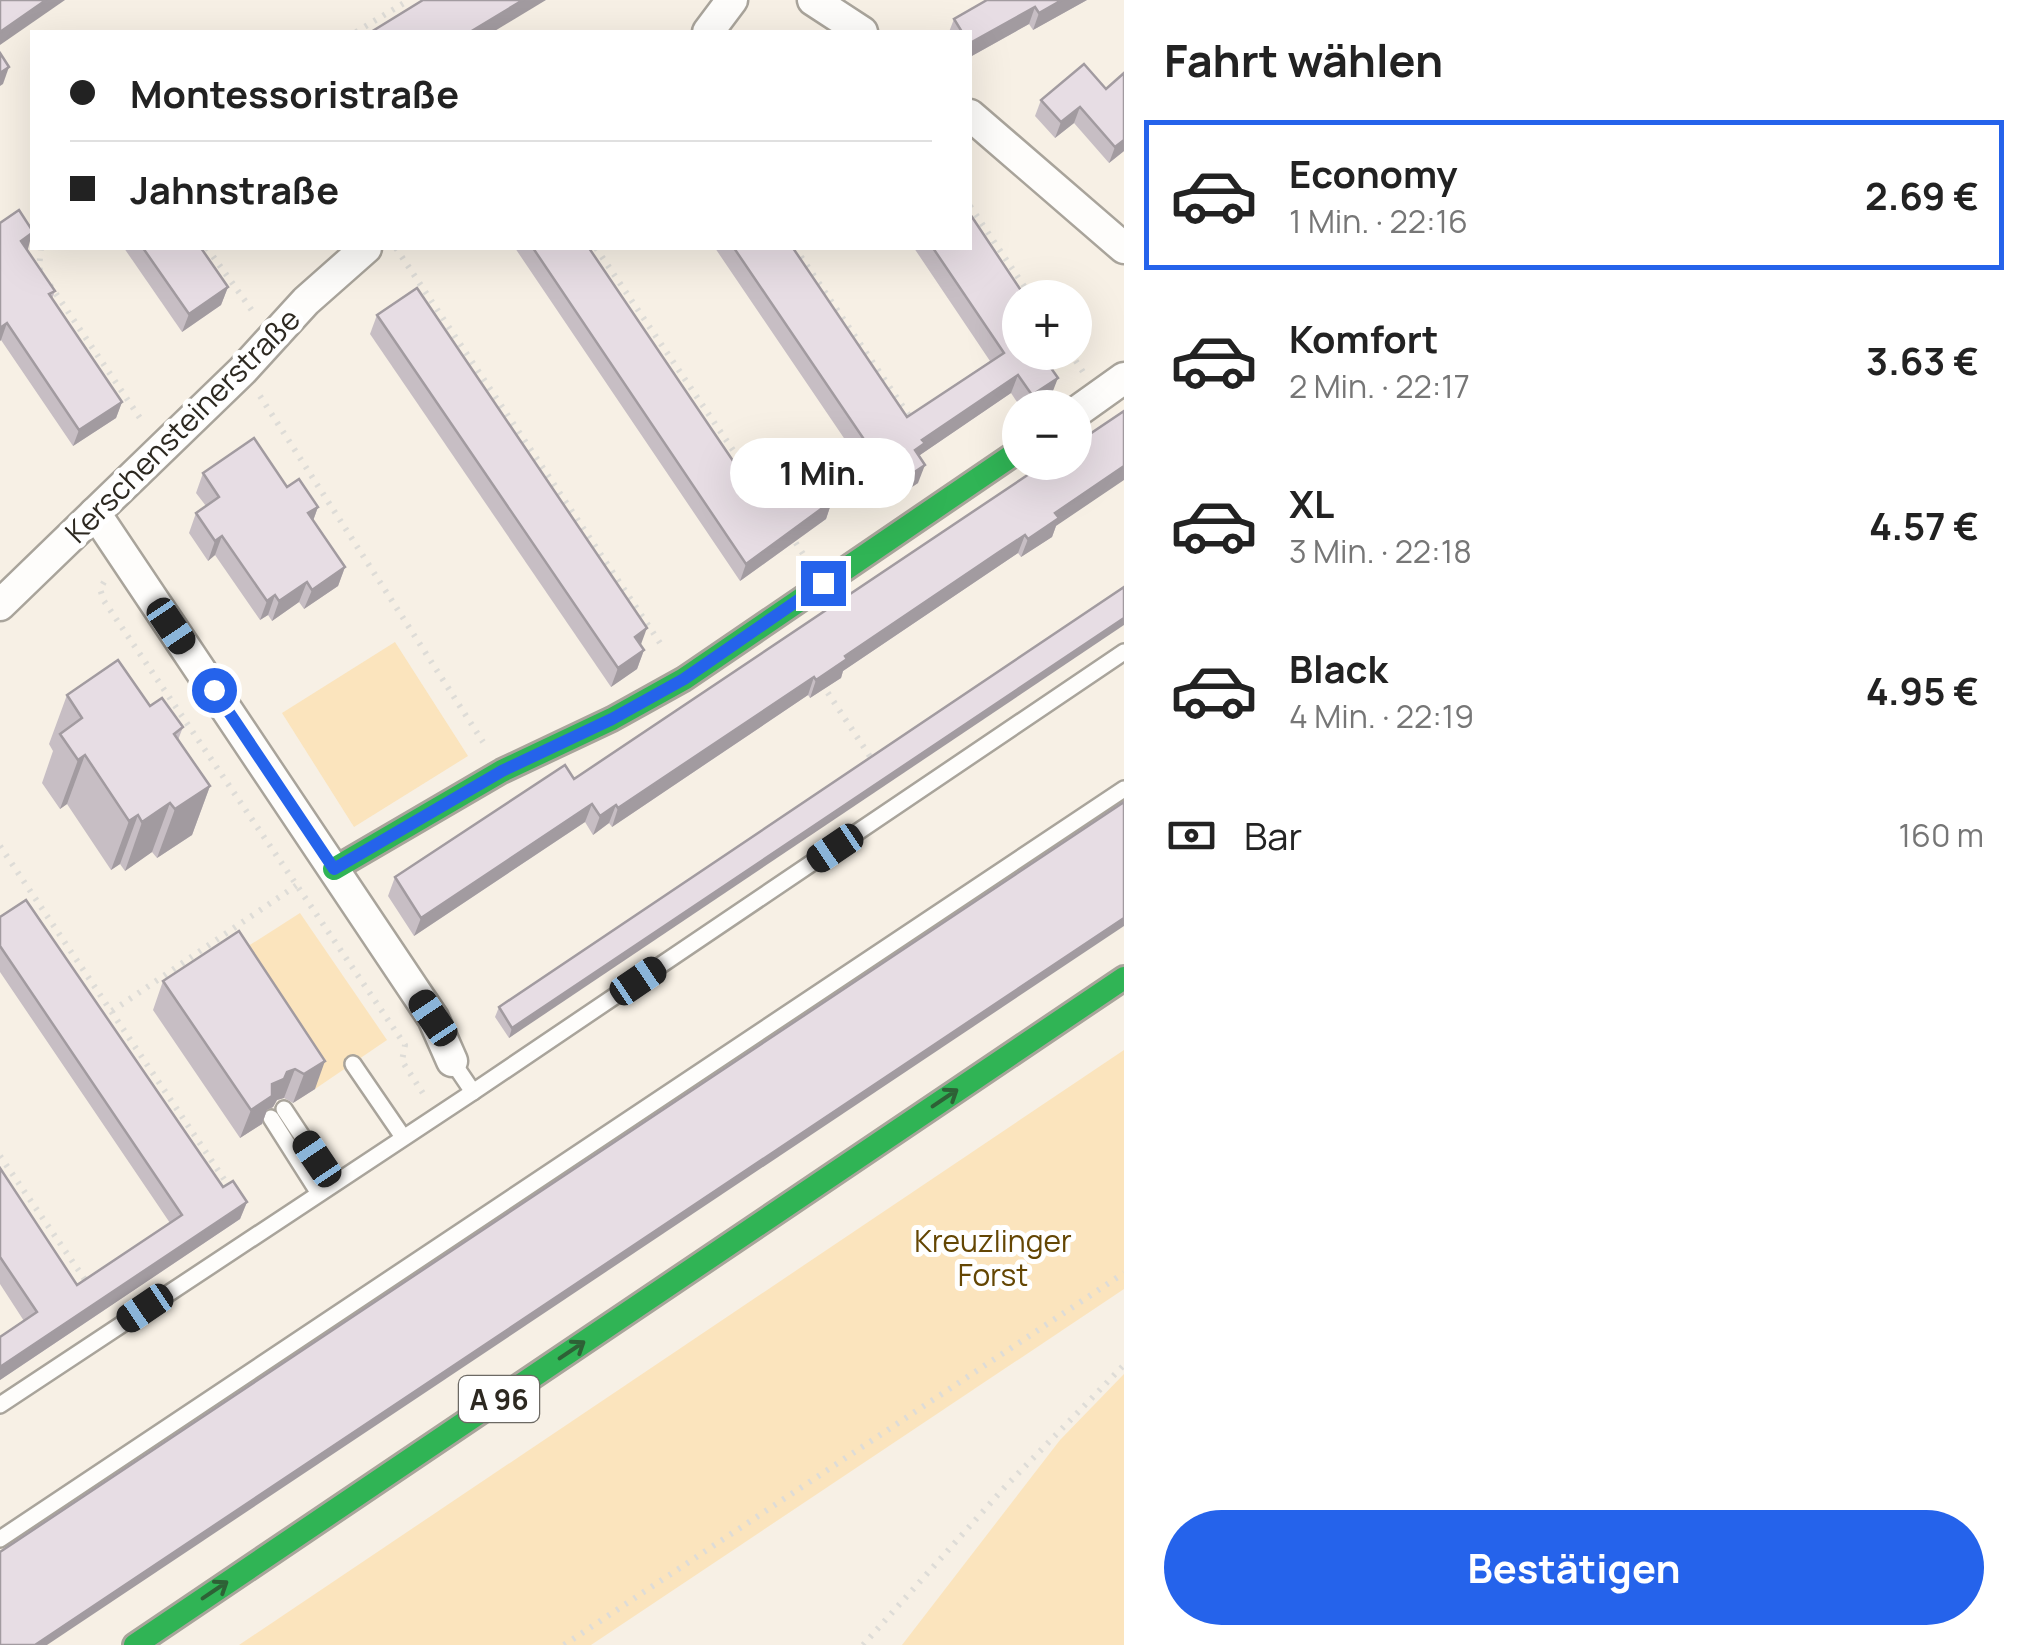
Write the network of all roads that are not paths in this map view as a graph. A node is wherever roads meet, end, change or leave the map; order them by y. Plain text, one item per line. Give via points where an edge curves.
1 (732, 0) edge
2 (814, 0) edge
3 (710, 30) edge
4 (859, 30) edge
5 (972, 116) edge
6 (1124, 248) edge
7 (364, 250) edge
8 (1124, 378) edge
9 (1092, 401) edge
10 (1002, 462) edge
11 (95, 513) junction
12 (0, 605) edge
13 (1124, 652) edge
14 (1124, 788) edge
15 (334, 869) junction
16 (1124, 978) edge
17 (452, 1061) joint
18 (353, 1064) dead end
19 (473, 1092) junction
20 (403, 1137) junction
21 (333, 1182) junction
22 (318, 1192) junction
23 (0, 1405) edge
24 (0, 1539) edge
25 (135, 1645) edge

1 - 3 street
2 - 4 street
5 - 6 street
7 - 11 street, Kerschensteinerstraße
8 - 9 street
10 - 15 main road via 684,679 502,771
11 - 12 street, Kerschensteinerstraße
11 - 15 street
13 - 19 lane
14 - 24 lane
15 - 17 street via 433,1018
25 -> 16 main road, A 96
17 - 19 lane
18 - 20 lane
19 - 20 lane
20 - 21 lane
21 - 22 lane
21 - 22 lane via 277,1114
22 - 23 lane

